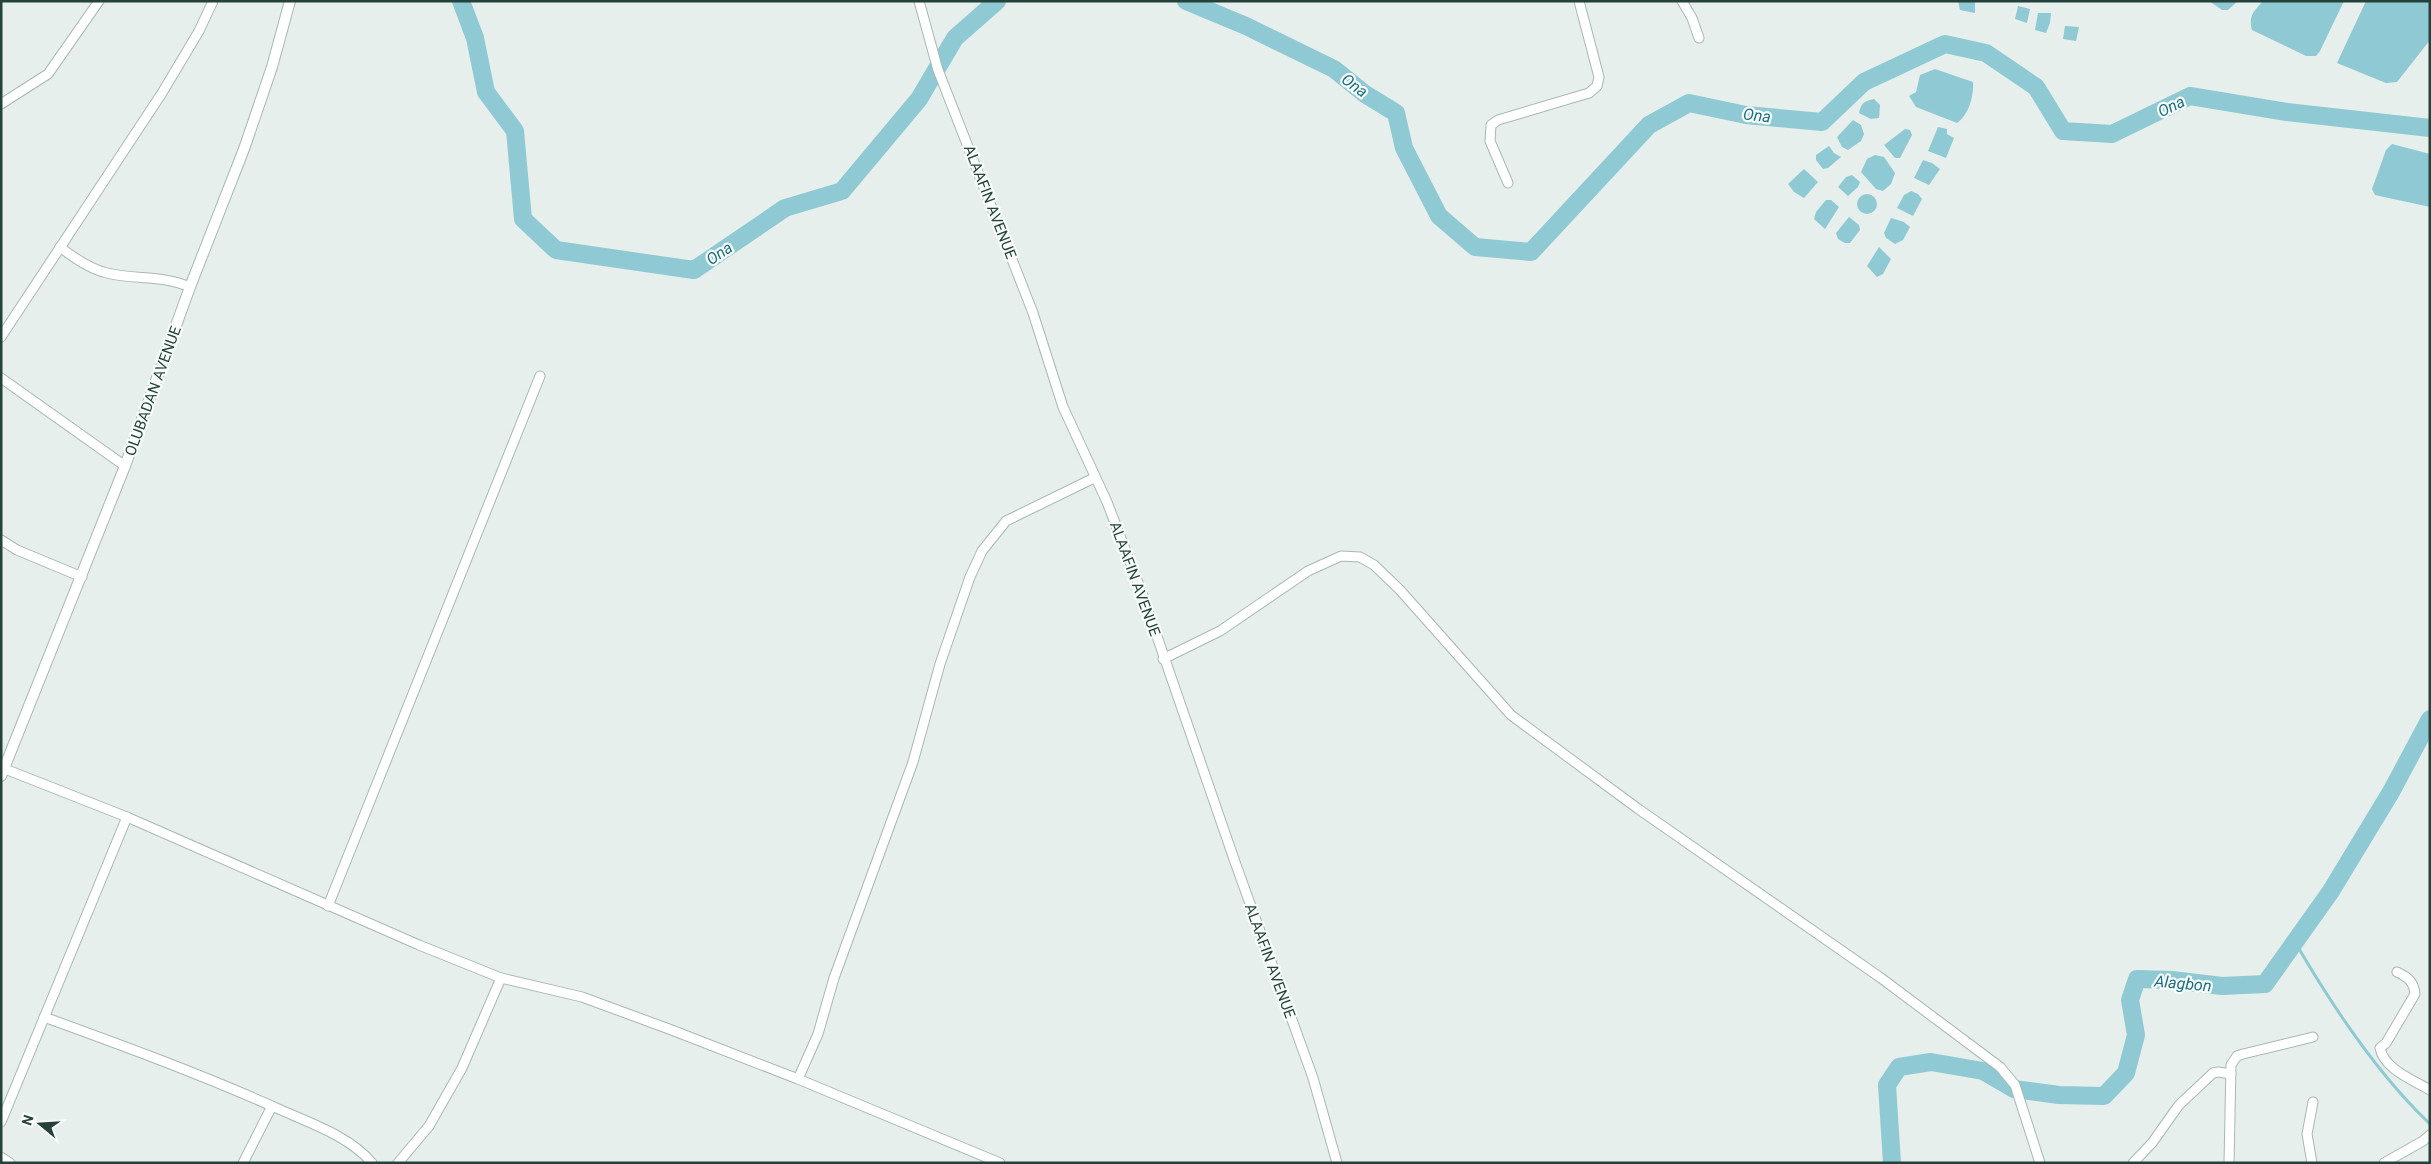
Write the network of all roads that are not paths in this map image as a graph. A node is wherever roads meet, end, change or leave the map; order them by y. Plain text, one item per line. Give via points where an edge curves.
1 (99, 1) edge
2 (214, 1) edge
3 (290, 1) edge
4 (919, 1) edge
5 (1579, 1) edge
6 (1682, 1) edge
7 (1699, 38) dead end
8 (1, 104) edge
9 (1508, 183) dead end
10 (60, 247) junction
11 (190, 287) junction
12 (1, 337) edge
13 (540, 376) dead end
14 (1, 378) edge
15 (125, 466) junction
16 (1094, 478) junction
17 (1, 540) edge
18 (82, 577) junction
19 (1163, 658) junction
20 (3, 772) edge
21 (127, 817) junction
22 (328, 906) junction
23 (2397, 972) dead end
24 (501, 978) junction
25 (44, 1017) junction
26 (2313, 1037) dead end
27 (2231, 1074) junction
28 (798, 1079) junction
29 (2430, 1090) edge
30 (2313, 1102) dead end
31 (272, 1106) junction
32 (1, 1122) edge
33 (2430, 1134) edge
34 (1, 1158) edge
35 (10, 1163) edge
36 (243, 1163) edge
37 (372, 1163) edge
38 (398, 1163) edge
39 (1000, 1163) edge
40 (1337, 1163) edge
41 (2040, 1163) edge
42 (2133, 1163) edge
43 (2230, 1163) edge
44 (2312, 1163) edge
45 (2384, 1163) edge

1 - 8 street via 48,74
2 - 10 street via 182,61
3 - 11 street, OLUBADAN AVENUE via 244,149
4 - 16 street, ALAAFIN AVENUE via 938,70 1033,313 1063,408
5 - 9 street via 1600,77 1597,86 1589,93 1498,120 1491,125 1490,141
6 - 7 street
10 - 11 street via 74,258 105,273 164,278
10 - 12 street
11 - 15 street, OLUBADAN AVENUE
13 - 22 street
14 - 15 street
15 - 18 street, OLUBADAN AVENUE
16 - 19 street, ALAAFIN AVENUE via 1132,566
16 - 28 street via 1006,521 982,551 940,664 913,762 834,978 818,1034
17 - 18 street
18 - 20 street, OLUBADAN AVENUE
19 - 40 street, ALAAFIN AVENUE via 1313,1078
19 - 41 street via 1220,630 1315,567 1341,556 1360,557 1374,565 1511,715 2000,1067 2015,1085
20 - 21 street
21 - 22 street
21 - 25 street
22 - 24 street
23 - 29 street via 2407,976 2415,994 2380,1048 2395,1069
24 - 28 street via 582,997
24 - 38 street via 462,1068 429,1126
25 - 31 street via 164,1060
25 - 32 street
26 - 27 street via 2237,1056 2231,1066
27 - 42 street via 2213,1074 2180,1105
27 - 43 street
28 - 39 street
30 - 44 street via 2307,1134
31 - 36 street
31 - 37 street via 360,1150
33 - 45 street
34 - 35 street

